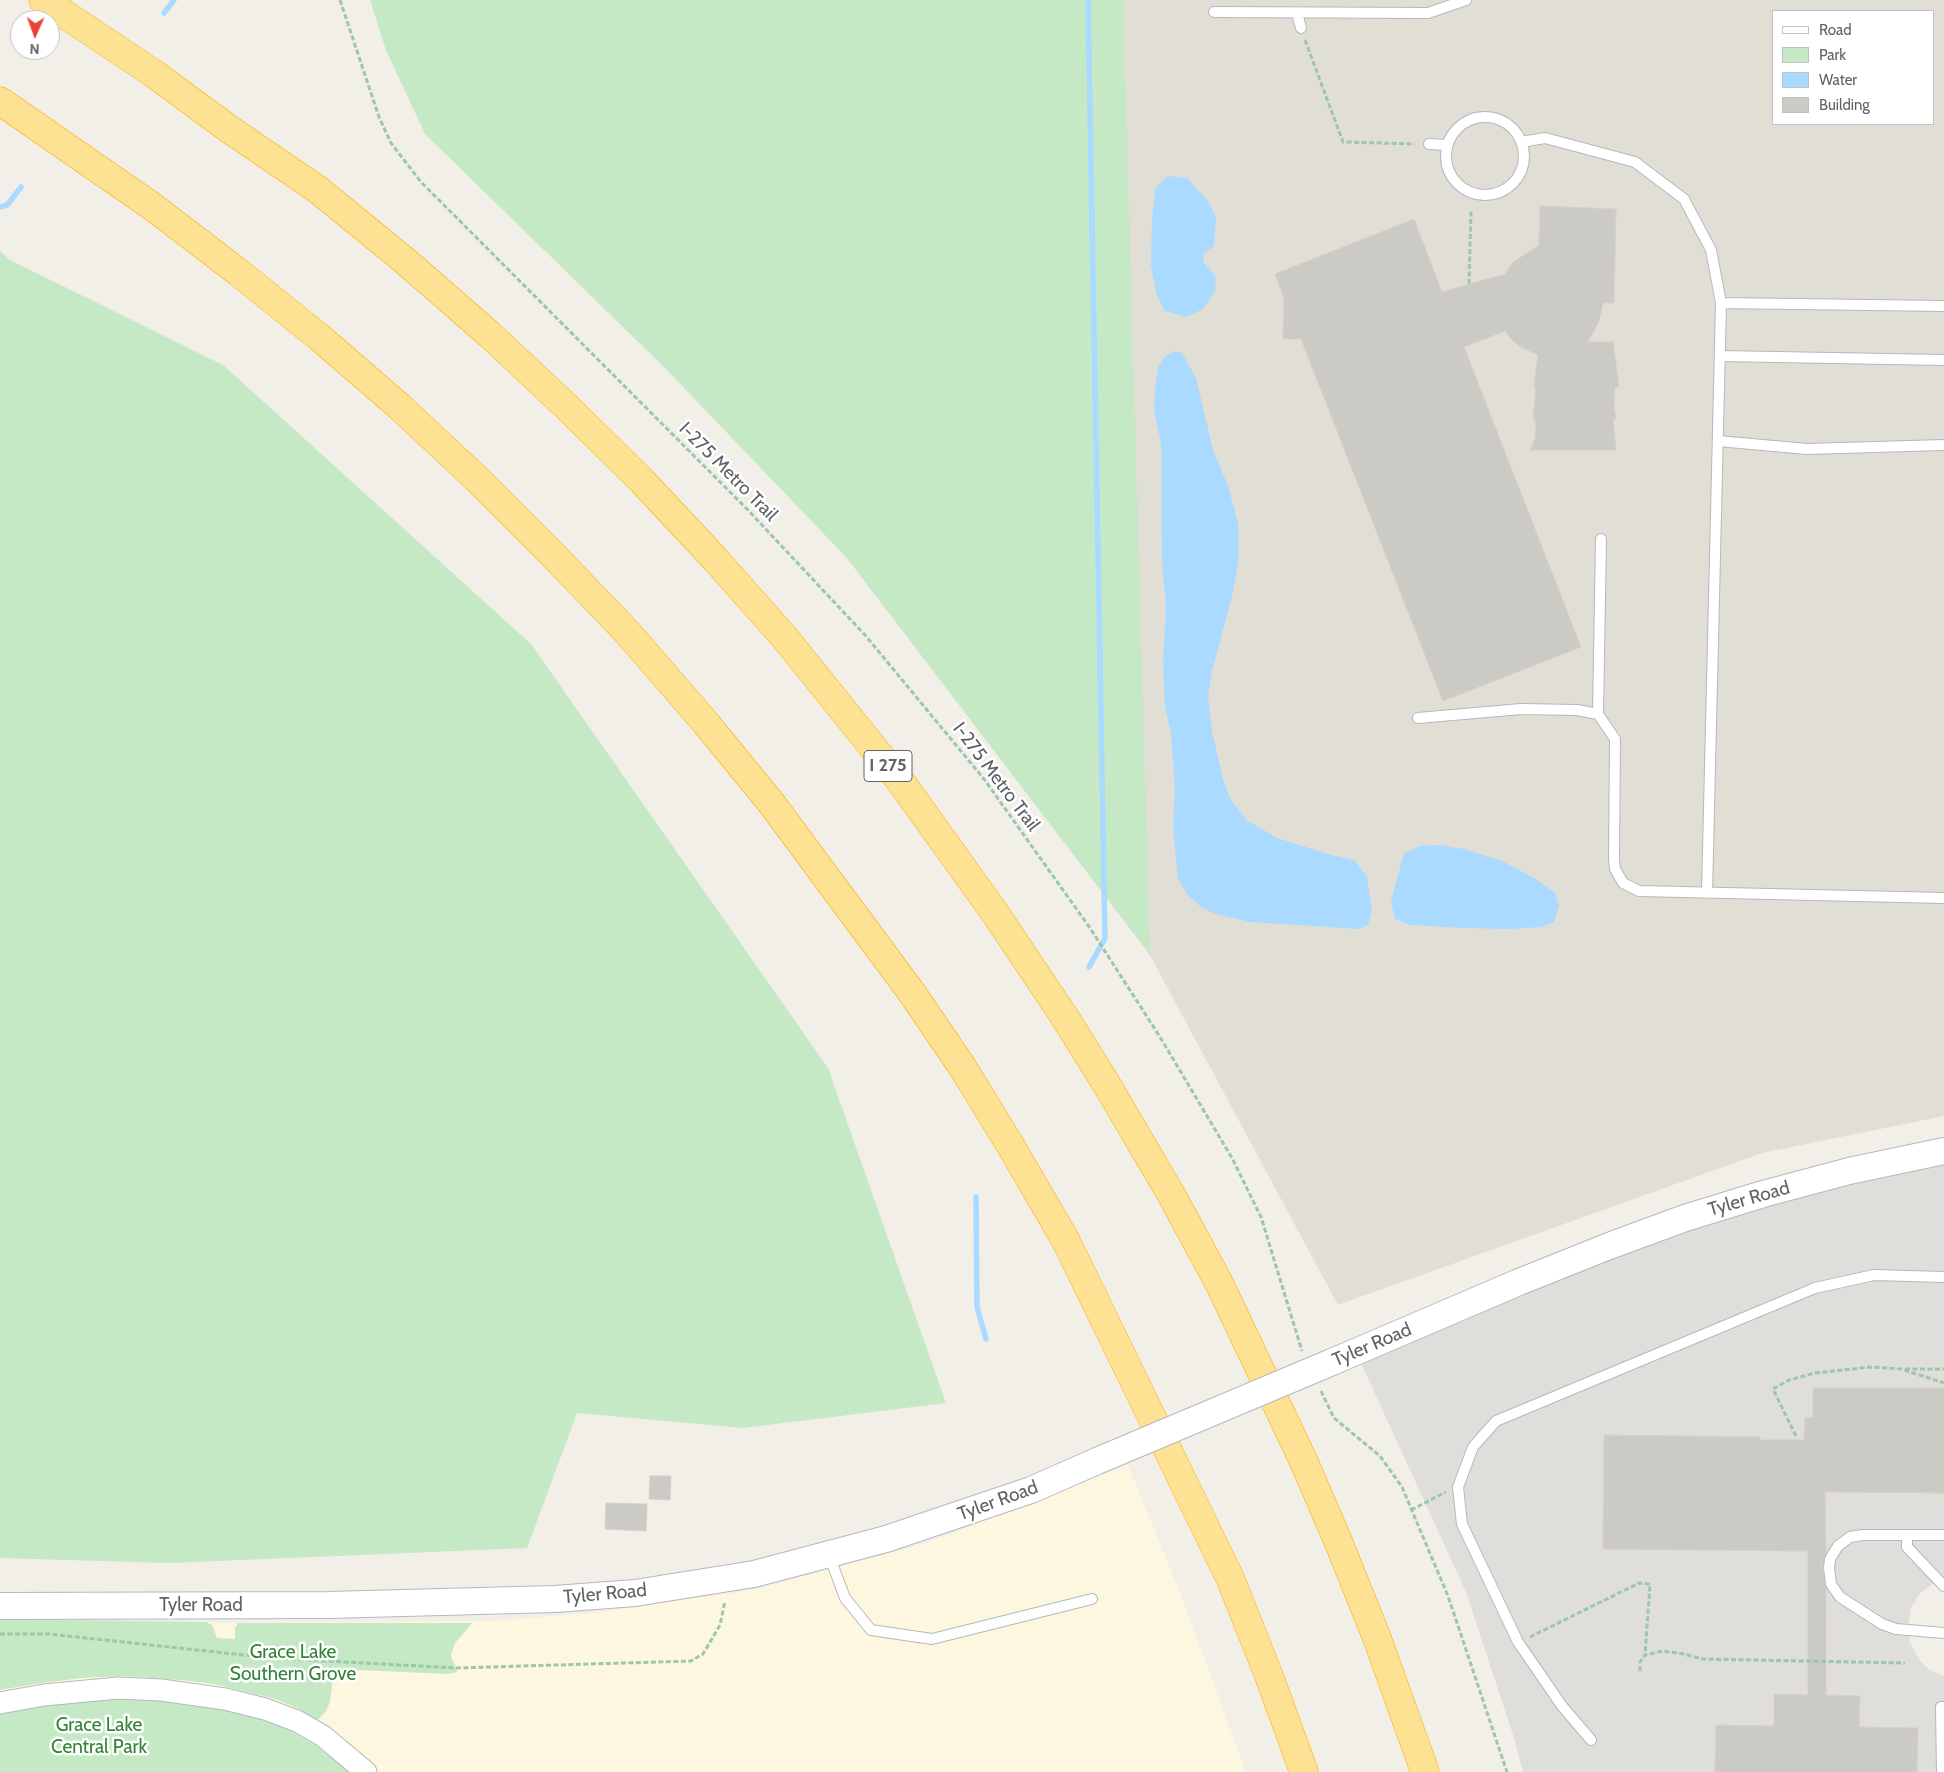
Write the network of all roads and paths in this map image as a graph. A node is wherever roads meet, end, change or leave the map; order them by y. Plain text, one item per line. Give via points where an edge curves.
1 (43, 0) edge
2 (340, 0) edge
3 (1466, 0) edge
4 (1214, 12) dead end
5 (1298, 12) junction
6 (1301, 28) joint
7 (0, 101) edge
8 (1521, 142) junction
9 (1429, 144) joint
10 (1447, 145) junction
11 (1471, 210) dead end
12 (1469, 284) dead end
13 (1721, 303) junction
14 (1944, 306) edge
15 (1720, 356) junction
16 (1944, 360) edge
17 (1718, 441) junction
18 (1944, 445) edge
19 (1601, 539) dead end
20 (1598, 714) junction
21 (1418, 718) dead end
22 (1707, 893) junction
23 (1944, 898) edge
24 (1113, 962) dead end
25 (1944, 1151) edge
26 (1944, 1277) edge
27 (1901, 1369) junction
28 (1944, 1369) edge
29 (1944, 1383) edge
30 (1796, 1436) dead end
31 (1458, 1486) junction
32 (1411, 1510) dead end
33 (1908, 1535) junction
34 (1944, 1535) edge
35 (829, 1554) junction
36 (730, 1578) junction
37 (1944, 1586) edge
38 (1092, 1599) dead end
39 (0, 1606) edge
40 (1944, 1633) edge
41 (0, 1634) edge
42 (1518, 1642) junction
43 (1645, 1655) junction
44 (1905, 1664) dead end
45 (1640, 1671) dead end
46 (0, 1703) edge
47 (1944, 1707) edge
48 (1591, 1740) dead end
49 (366, 1772) edge
50 (1304, 1772) edge
51 (1425, 1772) edge
52 (1942, 1772) edge

1 - 51 highway, I 275 via 317,189 489,334 575,414 715,559 792,646 901,782 1064,1016 1172,1196 1219,1283 1334,1532 1377,1638
2 - 24 path, I-275 Metro Trail via 379,117 391,143 421,182 746,508 865,634 984,779
3 - 5 lane via 1428,13
4 - 5 lane
5 - 6 lane
6 - 9 path via 1343,142
7 - 50 highway via 153,207 238,272 400,407 512,514 626,632 706,722 772,804 912,992 958,1060 1066,1241 1230,1578
8 - 10 lane via 1506,124 1483,117 1461,126
8 - 10 lane via 1524,153 1519,175 1503,191 1481,196 1470,193 1456,182 1447,168
8 - 13 lane via 1545,138 1635,162 1684,199 1711,250
9 - 10 lane
11 - 12 path
13 - 14 lane
13 - 15 lane
15 - 16 lane
15 - 17 lane
17 - 18 lane via 1807,449
17 - 22 lane
19 - 20 lane
20 - 21 lane via 1577,710 1520,709
20 - 22 lane via 1614,739 1614,858 1618,877 1639,891
22 - 23 lane
25 - 35 street, Tyler Road, bridge via 1849,1171 1686,1218 1519,1282 1031,1490 935,1524
26 - 31 lane via 1874,1276 1815,1288 1496,1421 1473,1447
27 - 28 path
27 - 29 path
27 - 30 path via 1870,1367 1816,1373 1780,1384 1773,1389
31 - 32 path
31 - 42 lane via 1462,1524
33 - 34 lane
33 - 37 lane via 1907,1547
33 - 40 lane via 1856,1535 1844,1541 1830,1559 1831,1584 1840,1597 1882,1624 1896,1629
35 - 36 street, Tyler Road
35 - 38 lane via 845,1598 871,1630 932,1640
36 - 39 street, Tyler Road via 636,1593 554,1599 328,1605
36 - 41 path via 720,1624 703,1654 691,1661 456,1668 271,1658 49,1634
42 - 43 path via 1639,1583 1650,1584
42 - 48 lane via 1562,1706
43 - 44 path via 1663,1651 1702,1659
43 - 45 path via 1640,1662
46 - 49 street via 44,1694 118,1688 219,1697 265,1708 297,1721 330,1742
47 - 52 lane via 1941,1707

